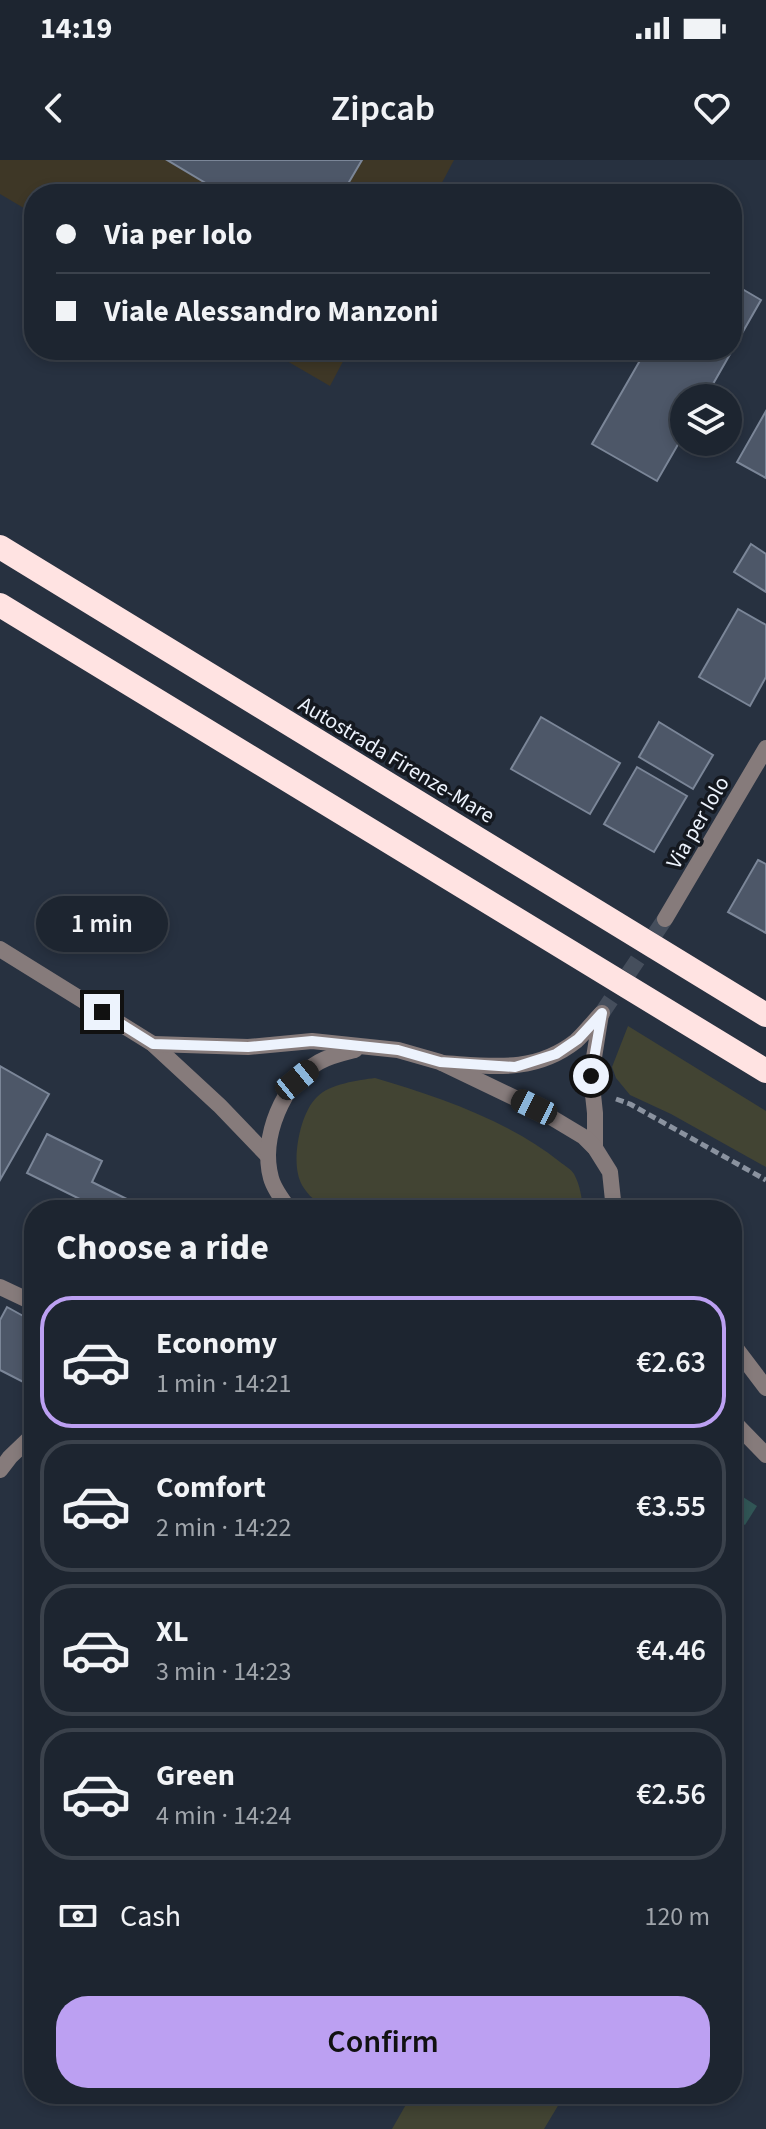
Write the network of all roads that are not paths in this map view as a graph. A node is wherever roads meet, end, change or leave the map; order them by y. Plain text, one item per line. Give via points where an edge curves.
1 (0, 547) edge
2 (0, 605) edge
3 (766, 748) edge
4 (665, 919) tunnel mouth
5 (0, 949) edge
6 (766, 1015) edge
7 (153, 1044) junction
8 (368, 1047) junction
9 (440, 1062) junction
10 (766, 1071) edge
11 (595, 1148) junction
12 (268, 1156) junction
13 (280, 1200) edge
14 (614, 1200) edge
15 (0, 1287) edge
16 (24, 1298) edge
17 (742, 1356) edge
18 (766, 1388) edge
19 (742, 1430) edge
20 (24, 1444) edge
21 (766, 1455) edge
22 (0, 1470) edge

1 - 6 highway, Autostrada Firenze-Mare
2 - 10 highway
3 - 4 street, Via per Iolo
5 - 7 street
7 - 8 street via 248,1047 312,1041
7 - 12 street
8 - 9 street
8 - 12 street via 318,1063 297,1080 272,1125
9 - 11 street via 534,1107
9 - 11 street via 515,1067 556,1054 602,1013 591,1076
11 - 14 street via 610,1172
12 - 13 street
15 - 16 street
17 - 18 street
19 - 21 street
20 - 22 street

